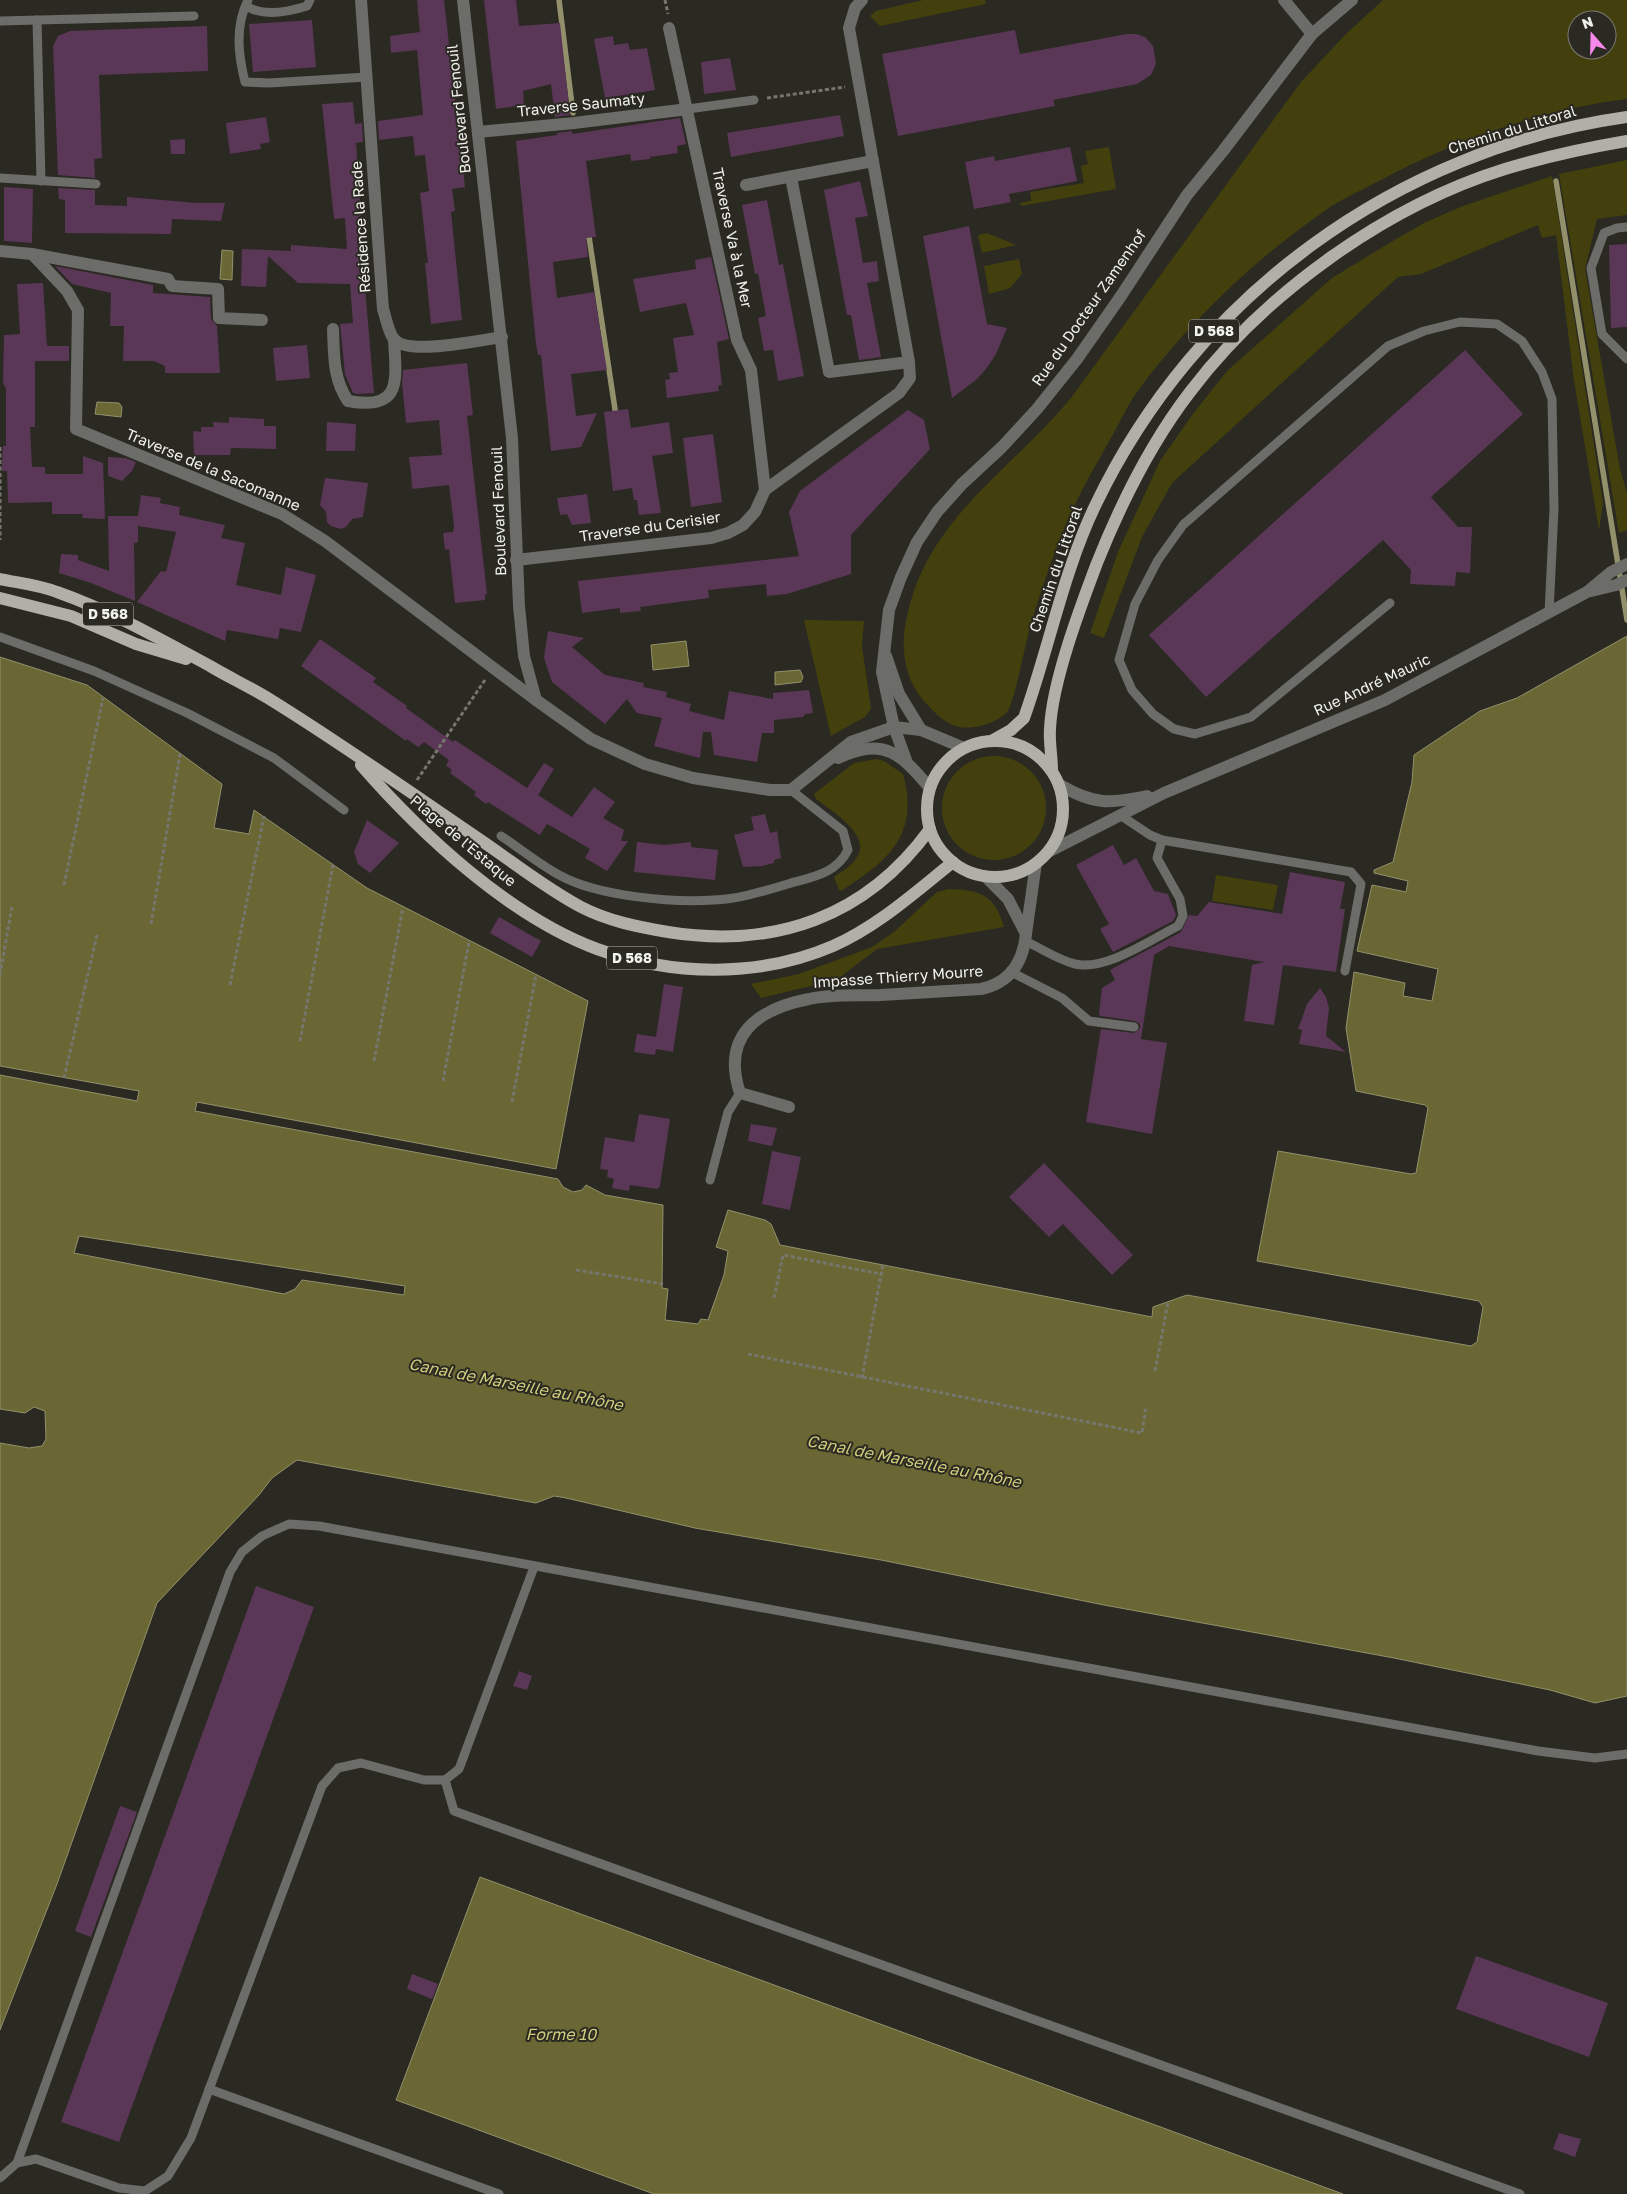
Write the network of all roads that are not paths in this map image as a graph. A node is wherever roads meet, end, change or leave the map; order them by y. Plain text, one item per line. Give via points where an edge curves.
1 (310, 0) edge
2 (361, 0) edge
3 (463, 0) edge
4 (862, 0) edge
5 (1284, 0) edge
6 (1352, 0) edge
7 (247, 3) edge
8 (194, 16) dead end
9 (37, 20) junction
10 (0, 21) edge
11 (669, 28) dead end
12 (1312, 34) junction
13 (367, 77) junction
14 (754, 100) road end
15 (688, 109) junction
16 (1627, 117) edge
17 (478, 132) junction
18 (1627, 141) edge
19 (873, 161) junction
20 (791, 176) junction
21 (0, 178) edge
22 (41, 181) junction
23 (96, 184) dead end
24 (746, 185) dead end
25 (1627, 227) edge
26 (0, 252) edge
27 (32, 254) junction
28 (262, 320) dead end
29 (333, 329) dead end
30 (502, 337) junction
31 (394, 339) junction
32 (1627, 359) edge
33 (909, 362) junction
34 (766, 490) junction
35 (516, 560) junction
36 (1627, 564) edge
37 (0, 579) edge
38 (1622, 582) edge
39 (1587, 592) junction
40 (0, 598) edge
41 (1390, 603) dead end
42 (1549, 612) junction
43 (0, 637) edge
44 (884, 649) junction
45 (210, 666) junction
46 (536, 700) junction
47 (894, 726) junction
48 (921, 730) junction
49 (993, 740) junction
50 (964, 748) junction
51 (352, 754) junction
52 (906, 760) junction
53 (827, 763) junction
54 (1052, 770) junction
55 (1060, 785) junction
56 (930, 788) junction
57 (791, 790) junction
58 (1164, 793) junction
59 (344, 810) dead end
60 (1120, 815) junction
61 (930, 829) junction
62 (501, 836) dead end
63 (1162, 840) junction
64 (1048, 852) junction
65 (953, 862) junction
66 (1036, 863) junction
67 (985, 876) junction
68 (1026, 938) junction
69 (1345, 971) dead end
70 (1013, 973) junction
71 (1134, 1027) dead end
72 (740, 1093) junction
73 (788, 1107) dead end
74 (710, 1180) dead end
75 (534, 1567) junction
76 (1627, 1754) edge
77 (445, 1780) junction
78 (210, 2089) junction
79 (17, 2163) junction
80 (0, 2178) edge
81 (499, 2194) edge
82 (1520, 2194) edge

1 - 7 lane via 307,6 281,12 257,11
2 - 13 street, Résidence la Rade
3 - 17 street, Boulevard Fenouil
4 - 19 street via 854,8 849,28
5 - 12 street
6 - 12 street, Rue du Docteur Zamenhof
7 - 13 lane via 241,20 238,53 245,82
8 - 9 lane
9 - 10 lane
9 - 22 lane
11 - 15 street, Traverse Va à la Mer
12 - 44 street, Rue du Docteur Zamenhof via 1187,195 1077,360 1037,409 937,512 917,542 901,577 889,610
13 - 31 street, Résidence la Rade via 383,309
14 - 15 lane
15 - 17 street, Traverse Saumaty
15 - 34 street, Traverse Va à la Mer via 737,340 751,370
16 - 49 main road, Chemin du Littoral / D 568 via 1548,133 1456,163 1410,184 1330,231 1262,283 1232,312 1172,380 1122,454 1095,507 1067,578 1024,718
17 - 30 street, Boulevard Fenouil
18 - 54 main road, D 568 via 1504,169 1461,185 1381,224 1309,274 1212,364 1164,431 1118,509 1089,584 1058,685 1050,728
19 - 20 street
19 - 33 street
20 - 24 street
20 - 33 street via 830,372
21 - 22 lane
22 - 23 lane
25 - 32 lane via 1604,233 1592,268 1602,334
26 - 27 street
27 - 28 street via 168,279 172,286 218,289 219,318
27 - 46 street, Traverse de la Sacomanne via 67,291 78,310 76,428 282,514 333,546
29 - 31 street, Résidence la Rade via 339,388 348,401 366,404 389,396 396,384
30 - 31 street via 426,347 406,347
30 - 35 street, Boulevard Fenouil via 512,438
33 - 34 street via 910,378 899,392
34 - 35 street, Traverse du Cerisier via 755,512 743,525 711,538
35 - 46 street, Boulevard Fenouil via 524,656
36 - 39 street, Rue André Mauric via 1611,572
37 - 45 main road, Plage de l'Estaque / D 568 via 55,591 143,628
38 - 39 street, Rue André Mauric
39 - 42 street, Rue André Mauric
40 - 45 main road, Plage de l'Estaque / D 568 via 71,616 136,644
41 - 42 lane via 1251,717 1194,734 1174,729 1153,714 1132,690 1119,660 1135,604 1158,560 1183,525 1388,346 1424,331 1460,322 1498,324 1522,341 1542,372 1552,399 1554,509
42 - 58 street, Rue André Mauric via 1385,700
43 - 59 lane via 94,671 187,713 274,758
44 - 47 street, Rue du Docteur Zamenhof via 882,672
44 - 48 street, Rue du Docteur Zamenhof via 899,694
45 - 51 main road, Plage de l'Estaque / D 568 via 269,699
46 - 57 street via 591,739 646,764 693,778 770,790
47 - 48 street
47 - 52 street, Rue du Docteur Zamenhof
47 - 53 street via 851,742
48 - 50 street
49 - 50 main road
49 - 54 main road via 1016,743 1036,754
50 - 56 main road via 942,764
51 - 61 main road, Plage de l'Estaque / D 568 via 535,880 582,907 610,919 686,935 732,937 765,934 822,918 848,906 882,881 909,857
51 - 65 main road, Plage de l'Estaque / D 568 via 396,806 460,863 527,912 597,949 641,961 686,969 734,970 804,956 833,946 899,908
52 - 53 street via 885,749 868,749 856,750
52 - 56 street
53 - 57 street
54 - 55 main road
55 - 58 street, Rue André Mauric via 1091,800 1114,803
55 - 64 main road via 1064,808 1060,832
56 - 61 main road via 926,808
57 - 62 lane via 843,830 848,850 842,862 829,871 792,883 715,900 640,897 579,883 562,876
58 - 60 street, Rue André Mauric
60 - 63 lane
60 - 64 street, Rue André Mauric
61 - 65 main road via 939,847
63 - 68 lane via 1157,858 1180,899 1183,916 1178,926 1110,961 1092,965 1074,964
63 - 69 lane via 1351,872 1361,884
64 - 66 main road
65 - 67 main road
66 - 67 main road via 1012,875
66 - 68 street
67 - 68 street via 1008,899
68 - 70 street
70 - 71 lane via 1062,998 1089,1021
70 - 72 street, Impasse Thierry Mourre via 994,986 981,989 809,999 778,1009 754,1021 740,1038 734,1075
72 - 73 street
72 - 74 lane via 728,1112
75 - 76 lane via 1538,1751 1595,1758
75 - 77 lane via 459,1769
75 - 79 lane via 319,1526 289,1524 262,1536 242,1552 230,1572
77 - 78 lane via 424,1780 362,1763 338,1768 322,1786
77 - 82 lane via 454,1811
78 - 79 lane via 191,2138 168,2176 145,2191 119,2188 36,2159
78 - 81 lane
79 - 80 lane

